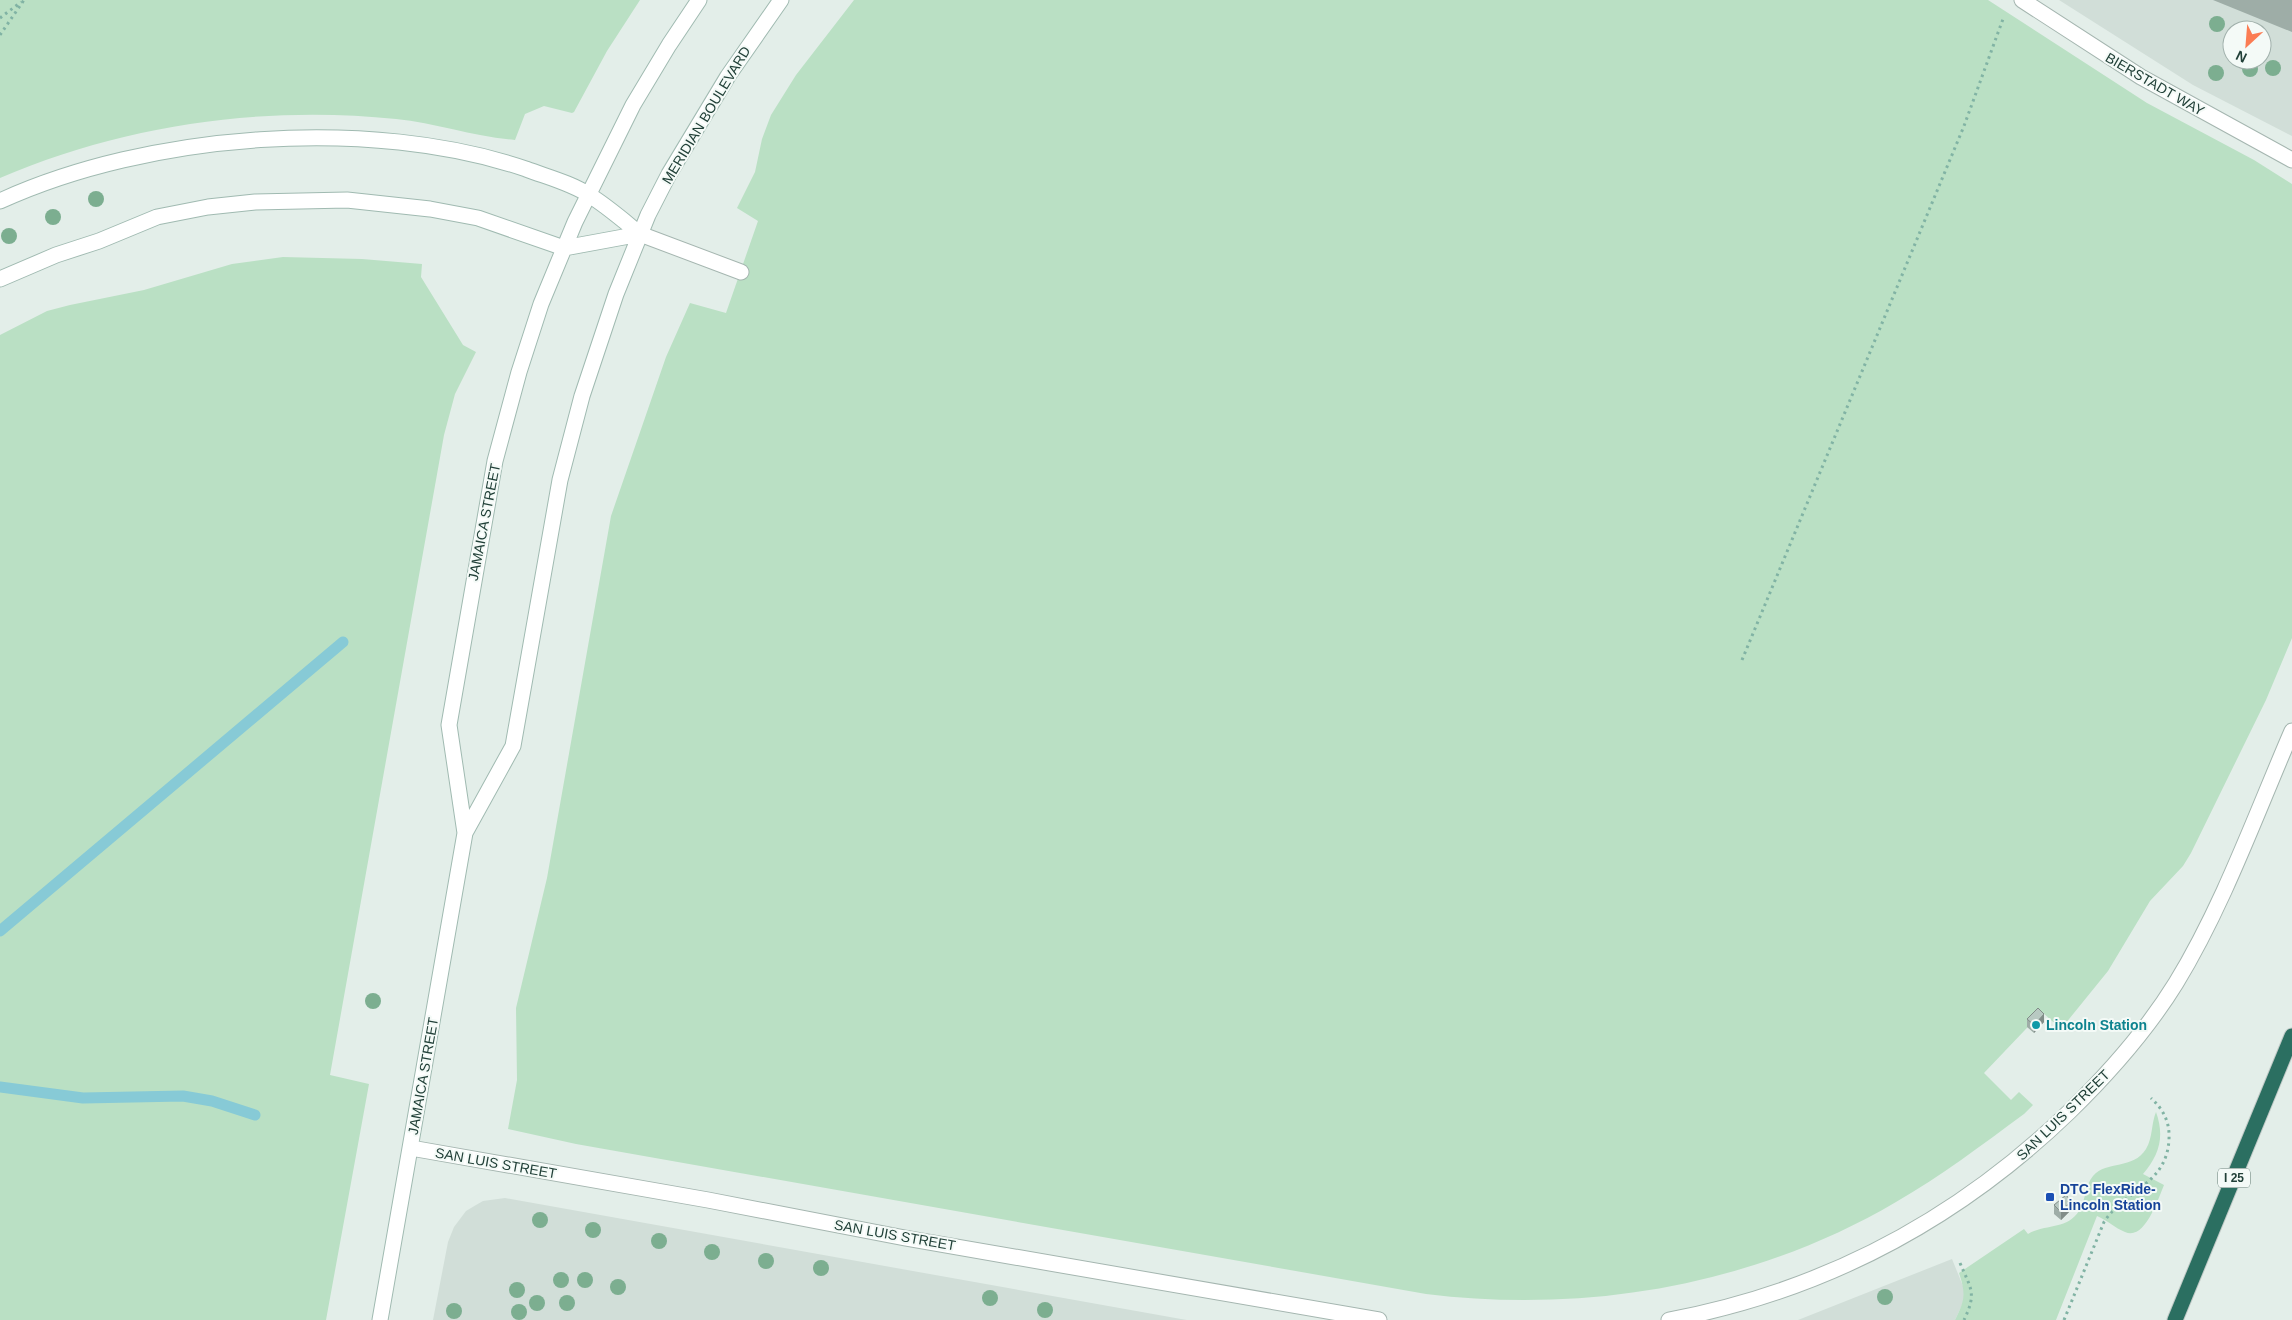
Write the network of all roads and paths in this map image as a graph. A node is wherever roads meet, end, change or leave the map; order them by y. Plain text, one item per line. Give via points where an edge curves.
1 (24, 0) edge
2 (699, 0) edge
3 (781, 0) edge
4 (2022, 0) edge
5 (0, 18) edge
6 (2004, 18) dead end
7 (0, 35) edge
8 (2292, 160) edge
9 (589, 194) junction
10 (0, 201) edge
11 (640, 234) junction
12 (564, 248) junction
13 (740, 272) dead end
14 (0, 279) edge
15 (1742, 660) dead end
16 (2292, 731) edge
17 (465, 833) junction
18 (2292, 1036) edge
19 (2151, 1098) dead end
20 (411, 1148) junction
21 (1960, 1263) dead end
22 (380, 1320) edge
23 (1379, 1320) edge
24 (1669, 1320) edge
25 (1964, 1320) edge
26 (2064, 1320) edge
27 (2175, 1320) edge

1 - 5 path
1 - 7 path
2 - 9 main road via 636,99
3 - 11 main road, MERIDIAN BOULEVARD via 742,54 692,134 665,180
4 - 8 main road, BIERSTADT WAY via 2141,77
6 - 15 path via 1960,135
9 - 10 main road via 514,165 457,150 379,141 296,138 220,143 134,158 50,182
9 - 11 main road
9 - 12 main road, JAMAICA STREET
11 - 12 main road
11 - 13 main road
11 - 17 main road, JAMAICA STREET via 600,338 566,456 513,746
12 - 14 main road via 478,218 438,210 347,200 288,200 208,207 158,217
12 - 17 main road, JAMAICA STREET via 541,304 519,372 495,461 472,580 449,725
16 - 24 main road, SAN LUIS STREET via 2220,897 2176,982 2144,1029 2104,1077 2039,1141 1957,1204 1872,1254 1773,1294
17 - 20 main road, JAMAICA STREET
18 - 27 highway, I 25
19 - 26 path via 2167,1120 2168,1150 2164,1164 2104,1222
20 - 22 main road, JAMAICA STREET
20 - 23 main road, SAN LUIS STREET
21 - 25 path via 1972,1292

